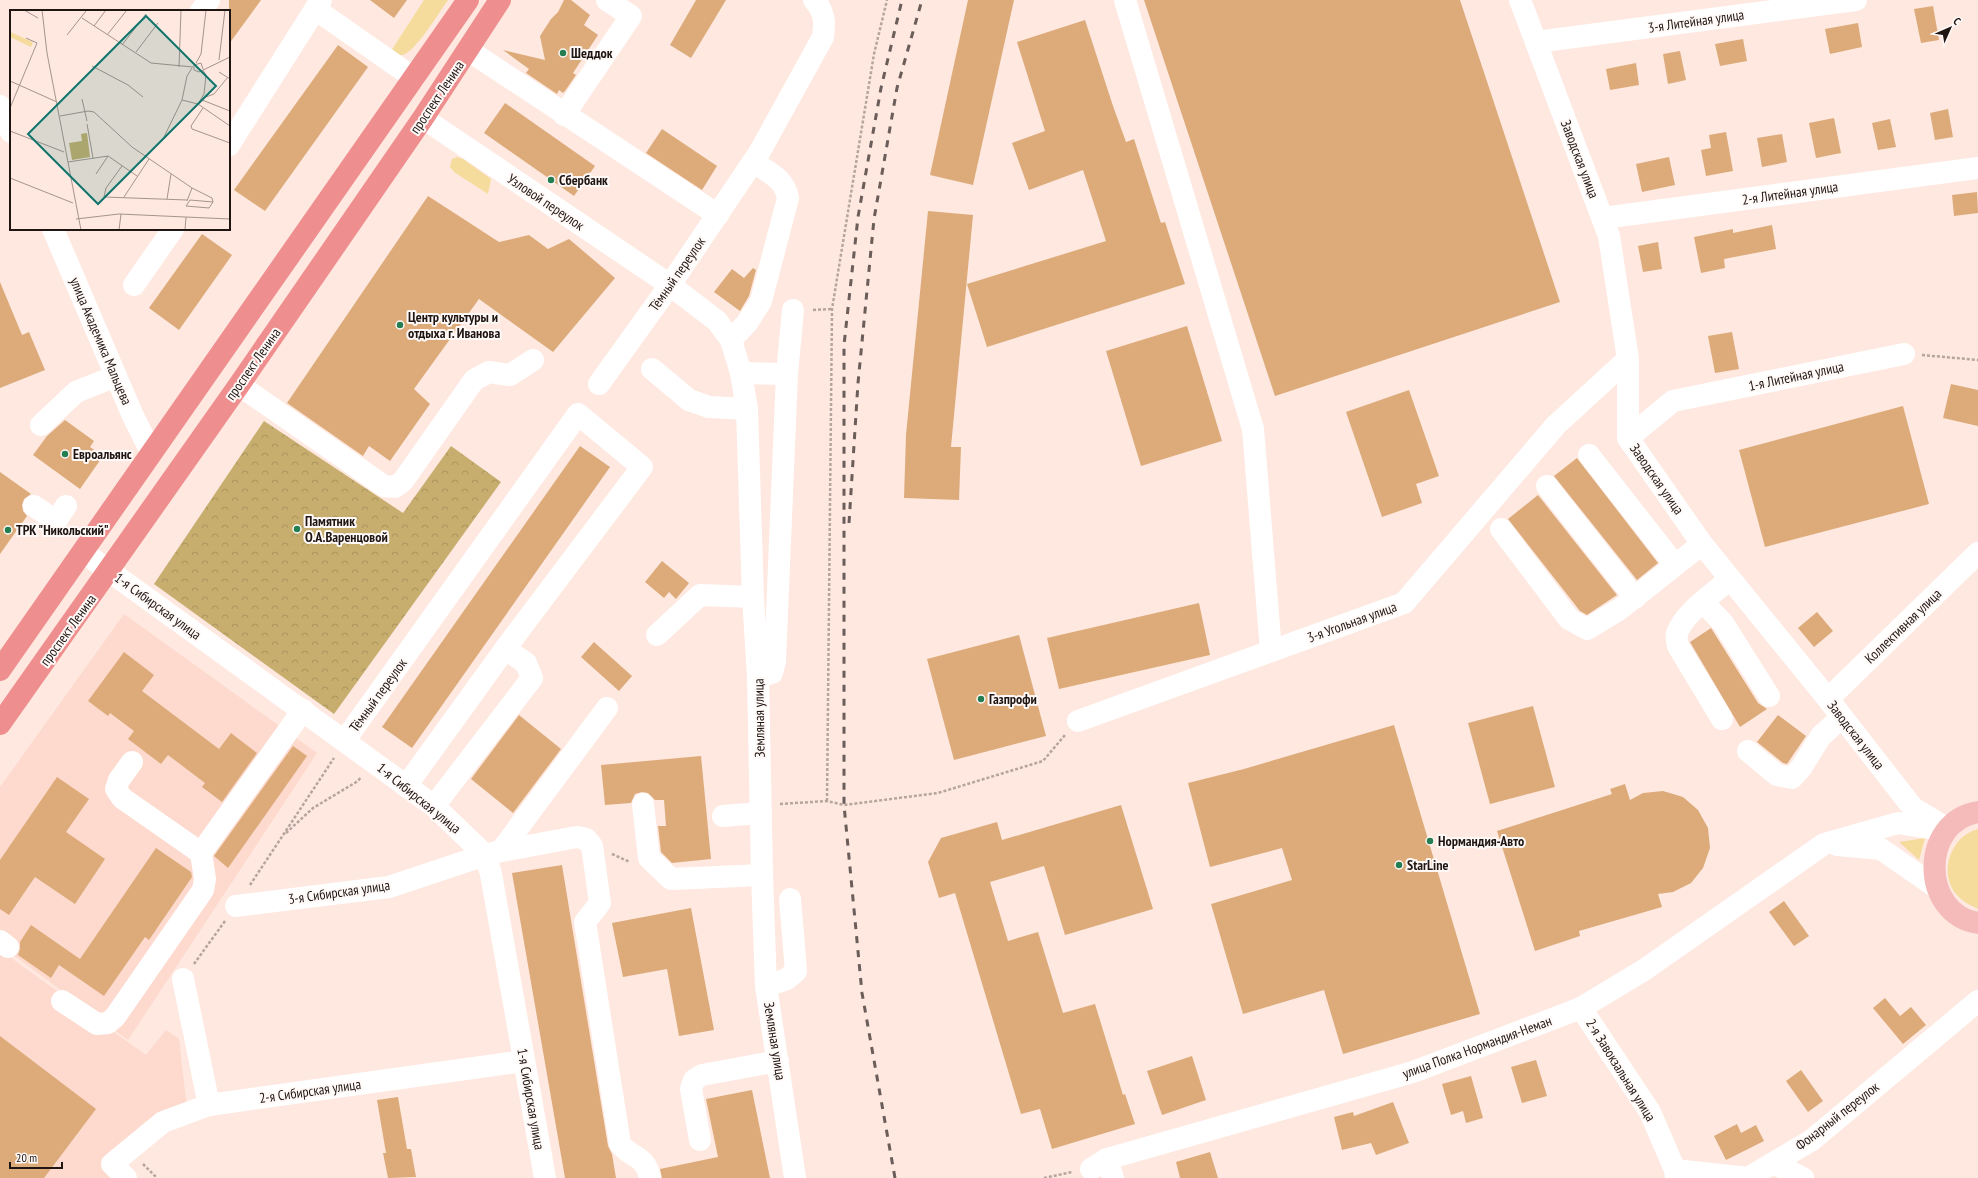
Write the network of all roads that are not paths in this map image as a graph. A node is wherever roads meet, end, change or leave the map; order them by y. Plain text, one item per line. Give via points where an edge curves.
1 (209, 0) edge
2 (468, 0) edge
3 (500, 0) edge
4 (607, 0) edge
5 (814, 0) edge
6 (1124, 0) edge
7 (1520, 0) edge
8 (1856, 0) edge
9 (318, 5) edge
10 (202, 10) edge
11 (1536, 42) junction
12 (468, 50) junction
13 (414, 78) junction
14 (0, 106) edge
15 (564, 115) junction
16 (423, 118) junction
17 (10, 130) edge
18 (230, 143) edge
19 (753, 162) junction
20 (1978, 168) edge
21 (718, 215) junction
22 (1602, 218) junction
23 (53, 230) edge
24 (172, 230) edge
25 (134, 285) dead end
26 (670, 285) junction
27 (793, 310) dead end
28 (731, 340) junction
29 (1904, 354) road end
30 (1628, 359) junction
31 (532, 360) dead end
32 (652, 369) dead end
33 (741, 373) junction
34 (787, 374) junction
35 (116, 376) junction
36 (599, 384) dead end
37 (239, 386) junction
38 (747, 409) junction
39 (41, 425) dead end
40 (1628, 438) junction
41 (151, 452) junction
42 (1589, 456) dead end
43 (176, 475) junction
44 (1547, 486) dead end
45 (34, 506) dead end
46 (66, 506) dead end
47 (1501, 529) dead end
48 (1702, 544) junction
49 (83, 552) junction
50 (1978, 553) edge
51 (1675, 566) junction
52 (110, 571) junction
53 (1730, 579) junction
54 (753, 597) junction
55 (1635, 598) junction
56 (1703, 602) junction
57 (657, 635) dead end
58 (505, 649) junction
59 (1271, 651) junction
60 (0, 670) edge
61 (758, 677) junction
62 (1769, 696) dead end
63 (1828, 699) junction
64 (608, 708) dead end
65 (303, 710) junction
66 (1842, 717) junction
67 (1722, 720) dead end
68 (1078, 721) road end
69 (0, 724) edge
70 (345, 740) junction
71 (1748, 751) dead end
72 (132, 762) dead end
73 (406, 786) junction
74 (643, 804) dead end
75 (434, 806) junction
76 (767, 808) junction
77 (1978, 812) edge
78 (723, 816) dead end
79 (1948, 830) junction
80 (1824, 844) junction
81 (201, 853) junction
82 (493, 853) junction
83 (762, 875) junction
84 (1937, 888) junction
85 (790, 899) dead end
86 (236, 906) road end
87 (1978, 923) edge
88 (183, 978) road end
89 (766, 986) junction
90 (62, 1001) dead end
91 (1978, 1001) edge
92 (1581, 1008) junction
93 (778, 1061) junction
94 (524, 1062) junction
95 (209, 1105) junction
96 (700, 1140) dead end
97 (1773, 1163) junction
98 (1103, 1169) edge
99 (119, 1171) edge
100 (1676, 1174) edge
101 (544, 1178) edge
102 (650, 1178) edge
103 (795, 1178) edge
104 (1748, 1178) edge
105 (1803, 1178) edge

1 - 10 street
2 - 13 highway, проспект Ленина
3 - 12 highway, проспект Ленина
4 - 15 street via 631,16
5 - 19 street, Тёмный переулок via 822,8 825,20 823,37
6 - 59 street via 1253,429
7 - 11 street, Заводская улица
8 - 11 street, 3-я Литейная улица
9 - 13 street
9 - 18 street
11 - 22 street, Заводская улица
12 - 15 street
12 - 16 highway, проспект Ленина
13 - 41 highway, проспект Ленина
14 - 17 street
15 - 21 street
16 - 26 street, Узловой переулок
16 - 37 highway, проспект Ленина
19 - 21 street, Тёмный переулок
19 - 28 street via 779,179 786,188 788,198 761,301
20 - 22 street, 2-я Литейная улица
21 - 26 street, Тёмный переулок
22 - 30 street, Заводская улица via 1609,236
23 - 35 street, улица Академика Мальцева
24 - 25 street
26 - 28 street, Земляная улица via 717,321
26 - 36 street, Тёмный переулок
27 - 34 street
28 - 33 street, Земляная улица
29 - 40 street, 1-я Литейная улица via 1673,401
30 - 40 street, Заводская улица
30 - 59 street, 3-я Угольная улица via 1556,425 1404,603
31 - 37 street via 510,375 489,372 474,380 404,481 394,487 384,486
32 - 38 street via 689,400 709,407
33 - 34 street
33 - 38 street, Земляная улица
34 - 61 street via 775,661 772,673
35 - 39 street via 76,392
35 - 41 street, улица Академика Мальцева
37 - 43 highway, проспект Ленина
38 - 54 street, Земляная улица
40 - 48 street, Заводская улица
41 - 43 highway
41 - 49 highway, проспект Ленина
42 - 51 street
43 - 52 highway, проспект Ленина
44 - 55 street
45 - 46 street via 56,521
47 - 55 street via 1568,619 1587,629
48 - 51 street
48 - 53 street, Заводская улица
49 - 52 street, 1-я Сибирская улица
49 - 60 highway, проспект Ленина
50 - 63 street, Коллективная улица
51 - 55 street
52 - 65 street, 1-я Сибирская улица
52 - 69 highway, проспект Ленина
53 - 56 street
53 - 63 street, Заводская улица
54 - 57 street via 700,595
54 - 61 street, Земляная улица
56 - 62 street via 1723,623
56 - 67 street via 1677,634 1678,646
58 - 70 street, Тёмный переулок via 642,467 578,414
58 - 73 street
58 - 75 street via 526,663 532,678
59 - 68 street, 3-я Угольная улица
61 - 76 street, Земляная улица
63 - 66 street, Заводская улица
64 - 82 street
65 - 70 street, 1-я Сибирская улица
65 - 81 street
66 - 71 street via 1821,736 1792,778 1776,775
66 - 79 street, Заводская улица via 1913,808
70 - 73 street, 1-я Сибирская улица
72 - 81 street via 116,788 122,798
73 - 75 street, 1-я Сибирская улица
74 - 83 street via 649,858 671,879
75 - 82 street, 1-я Сибирская улица
76 - 78 street
76 - 83 street, Земляная улица
77 - 79 main road via 1960,819
79 - 80 street, улица Полка Нормандия-Неман via 1898,823
79 - 84 main road via 1939,843 1934,858 1933,873
80 - 84 street via 1881,849
80 - 92 street, улица Полка Нормандия-Неман via 1644,970
81 - 90 street via 205,879 203,890 115,1016 108,1023 97,1024
82 - 86 street, 3-я Сибирская улица via 389,887
82 - 94 street, 1-я Сибирская улица via 491,874
82 - 102 street, 3-я Сибирская улица via 577,836 586,839 592,846 600,903 585,922 620,1144 625,1151 642,1159
83 - 89 street, Земляная улица
84 - 87 main road via 1945,903 1958,915
85 - 89 street via 796,971 787,980
88 - 95 street
89 - 93 street, Земляная улица
91 - 97 street, Фонарный переулок via 1812,1140
92 - 98 street, улица Полка Нормандия-Неман via 1413,1072
92 - 100 street, 2-я Завокзальная улица via 1650,1112
93 - 96 street via 702,1075 694,1080 691,1089
93 - 103 street, Земляная улица
94 - 95 street, 2-я Сибирская улица
94 - 101 street, 1-я Сибирская улица
95 - 99 street, 2-я Сибирская улица via 163,1122
97 - 104 street, Фонарный переулок
97 - 105 street
100 - 104 street, Фонарный переулок

